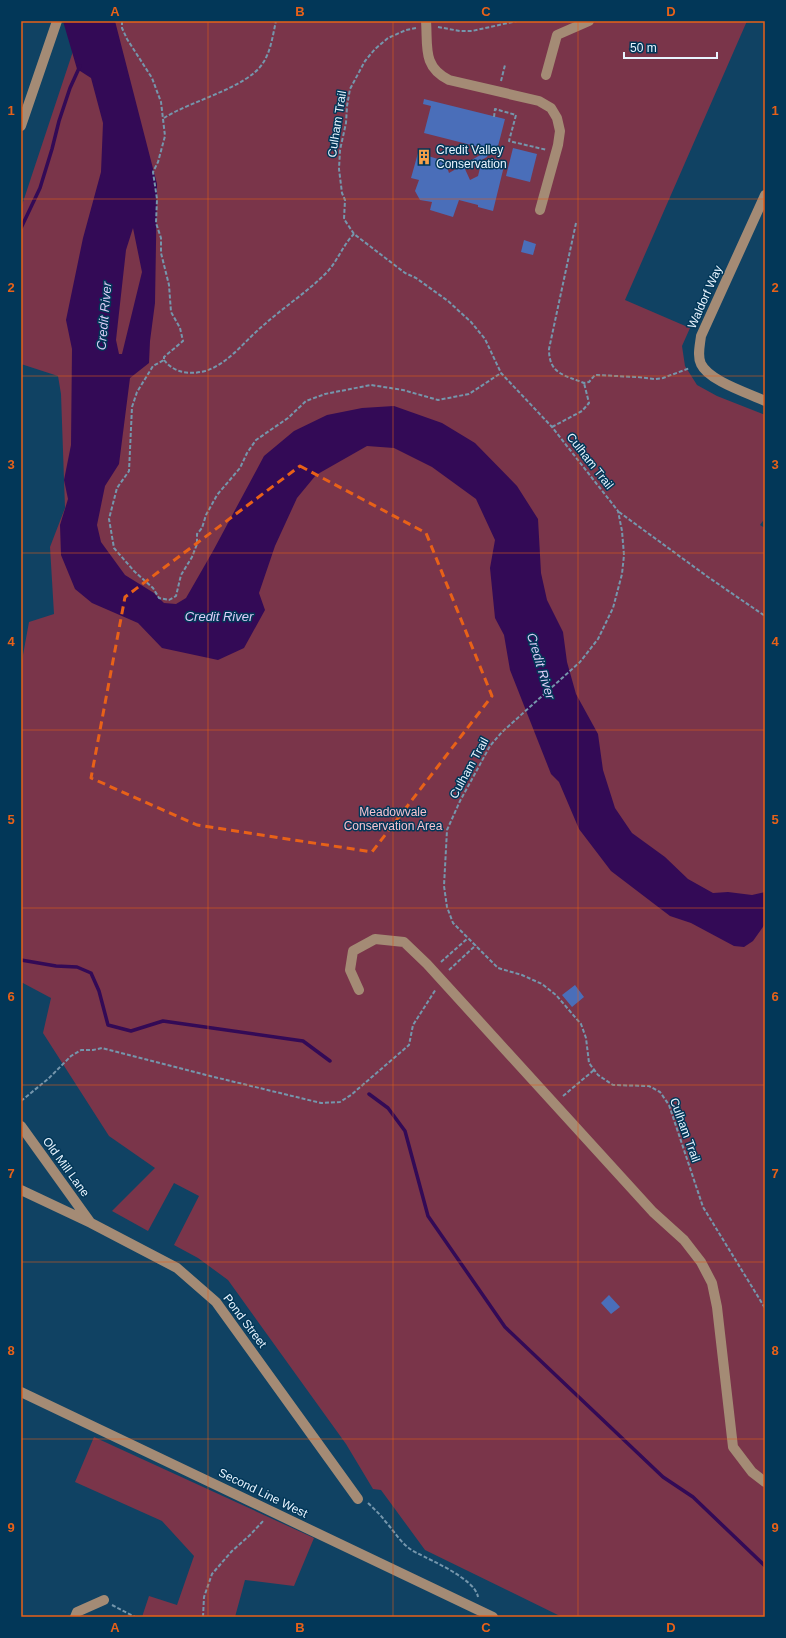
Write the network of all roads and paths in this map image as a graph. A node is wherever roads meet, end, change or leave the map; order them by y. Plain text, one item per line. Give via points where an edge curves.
1 (122, 21) edge
2 (276, 21) edge
3 (517, 21) edge
4 (588, 21) edge
5 (424, 24) edge
6 (55, 26) edge
7 (435, 27) dead end
8 (546, 76) dead end
9 (494, 116) dead end
10 (164, 118) junction
11 (21, 126) edge
12 (556, 152) junction
13 (765, 195) edge
14 (540, 210) dead end
15 (576, 222) dead end
16 (354, 234) junction
17 (164, 360) junction
18 (701, 364) junction
19 (501, 373) junction
20 (584, 383) junction
21 (765, 401) edge
22 (552, 426) junction
23 (618, 511) junction
24 (765, 616) edge
25 (468, 938) junction
26 (476, 945) junction
27 (433, 970) junction
28 (441, 979) junction
29 (359, 990) dead end
30 (594, 1070) junction
31 (21, 1101) edge
32 (554, 1104) junction
33 (21, 1126) edge
34 (21, 1190) edge
35 (90, 1223) junction
36 (765, 1308) edge
37 (21, 1392) edge
38 (765, 1482) edge
39 (358, 1499) joint
40 (272, 1511) junction
41 (104, 1600) joint
42 (476, 1609) junction
43 (75, 1617) edge
44 (135, 1617) edge
45 (203, 1617) edge
46 (493, 1617) edge

1 - 10 path via 122,28 152,78
2 - 10 path via 272,42 264,62 256,71 239,83
3 - 7 path via 472,31
4 - 8 street via 557,35
5 - 12 street via 428,59 440,76 540,101 551,108 560,131
5 - 16 path, Culham Trail via 388,38 365,61 350,89 339,170 345,200 344,219
6 - 11 street
9 - 12 path via 495,109 516,115 509,141
10 - 17 path via 165,136 153,172 158,199 156,223 162,238 161,253 169,285 171,312 180,328 183,341 164,357
12 - 14 street
13 - 18 street, Waldorf Way via 701,336
15 - 20 path via 548,348 549,360 558,372
16 - 17 path via 328,270 219,364 191,373 172,368
16 - 19 path, Culham Trail via 405,273 448,301 471,322 485,339
17 - 19 path via 153,366 137,392 132,407 129,471 117,488 109,519 114,548 153,588 159,598 169,600 176,596 181,575 197,544 197,534 217,495 240,468 256,440 288,418 306,401 325,394 371,385 403,390 438,400 469,394
18 - 20 path via 663,378 595,375 589,382
18 - 21 street via 710,375
19 - 22 path, Culham Trail
20 - 22 path via 589,403 582,411
22 - 23 path, Culham Trail
23 - 24 path
23 - 25 path, Culham Trail via 624,555 622,574 613,608 598,639 580,662 516,718 490,746 447,830 444,886 447,907 454,923
25 - 26 path, Culham Trail
25 - 27 path
26 - 28 path
26 - 30 path, Culham Trail via 498,968 542,984 556,995 581,1024 586,1038 589,1063
27 - 28 street
27 - 29 street via 404,942 375,939 353,951 350,970
28 - 31 path via 413,1025 409,1044 340,1102 321,1103 102,1048 81,1050 71,1056
28 - 32 street
30 - 32 path
30 - 36 path, Culham Trail via 613,1085 649,1086 660,1092 668,1105 703,1207
32 - 38 street via 652,1212 684,1240 701,1262 712,1283 717,1306 733,1447 752,1472
33 - 35 street, Old Mill Lane
34 - 35 street, Pond Street
35 - 39 street, Pond Street via 177,1268 216,1302
37 - 40 street, Second Line West
39 - 42 path via 365,1500 385,1520 402,1543 454,1573 474,1589 478,1599
40 - 42 street, Second Line West
40 - 45 path via 212,1574 204,1597
41 - 43 street via 77,1612
41 - 44 path
42 - 46 street, Second Line West

